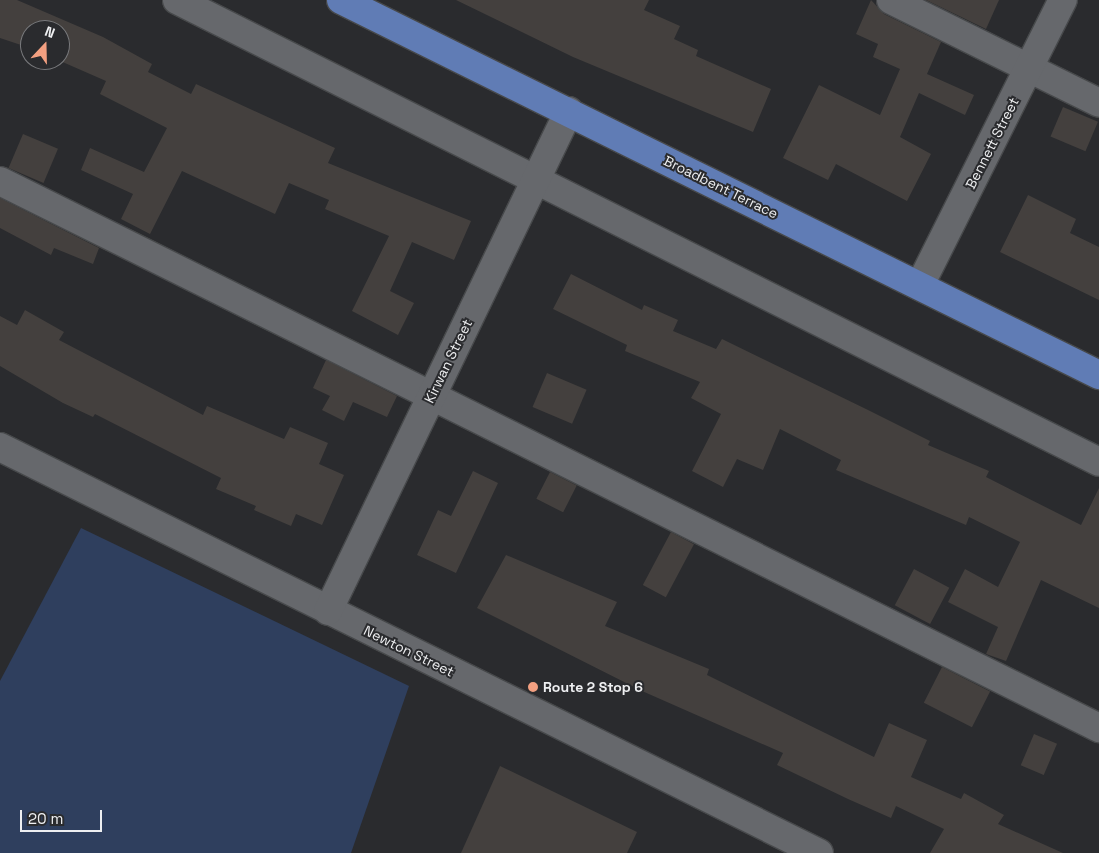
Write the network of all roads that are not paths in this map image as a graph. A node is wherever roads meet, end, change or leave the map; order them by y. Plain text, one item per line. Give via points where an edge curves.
1 (177, 0) edge
2 (342, 0) edge
3 (891, 0) edge
4 (1063, 0) edge
5 (1029, 68) junction
6 (1099, 104) edge
7 (569, 111) junction
8 (0, 181) edge
9 (535, 181) junction
10 (920, 286) junction
11 (1099, 374) edge
12 (432, 396) junction
13 (0, 446) edge
14 (1099, 462) edge
15 (328, 611) junction
16 (1099, 728) edge
17 (819, 853) edge

1 - 9 street
2 - 7 main road, Broadbent Terrace
3 - 5 street
4 - 5 street, Bennett Street
5 - 6 street
5 - 10 street, Bennett Street
7 - 9 street, Kirwan Street
7 - 10 main road, Broadbent Terrace
8 - 12 street
9 - 12 street, Kirwan Street
9 - 14 street
10 - 11 main road, Broadbent Terrace
12 - 15 street, Kirwan Street
12 - 16 street
13 - 15 street, Newton Street
15 - 17 street, Newton Street

